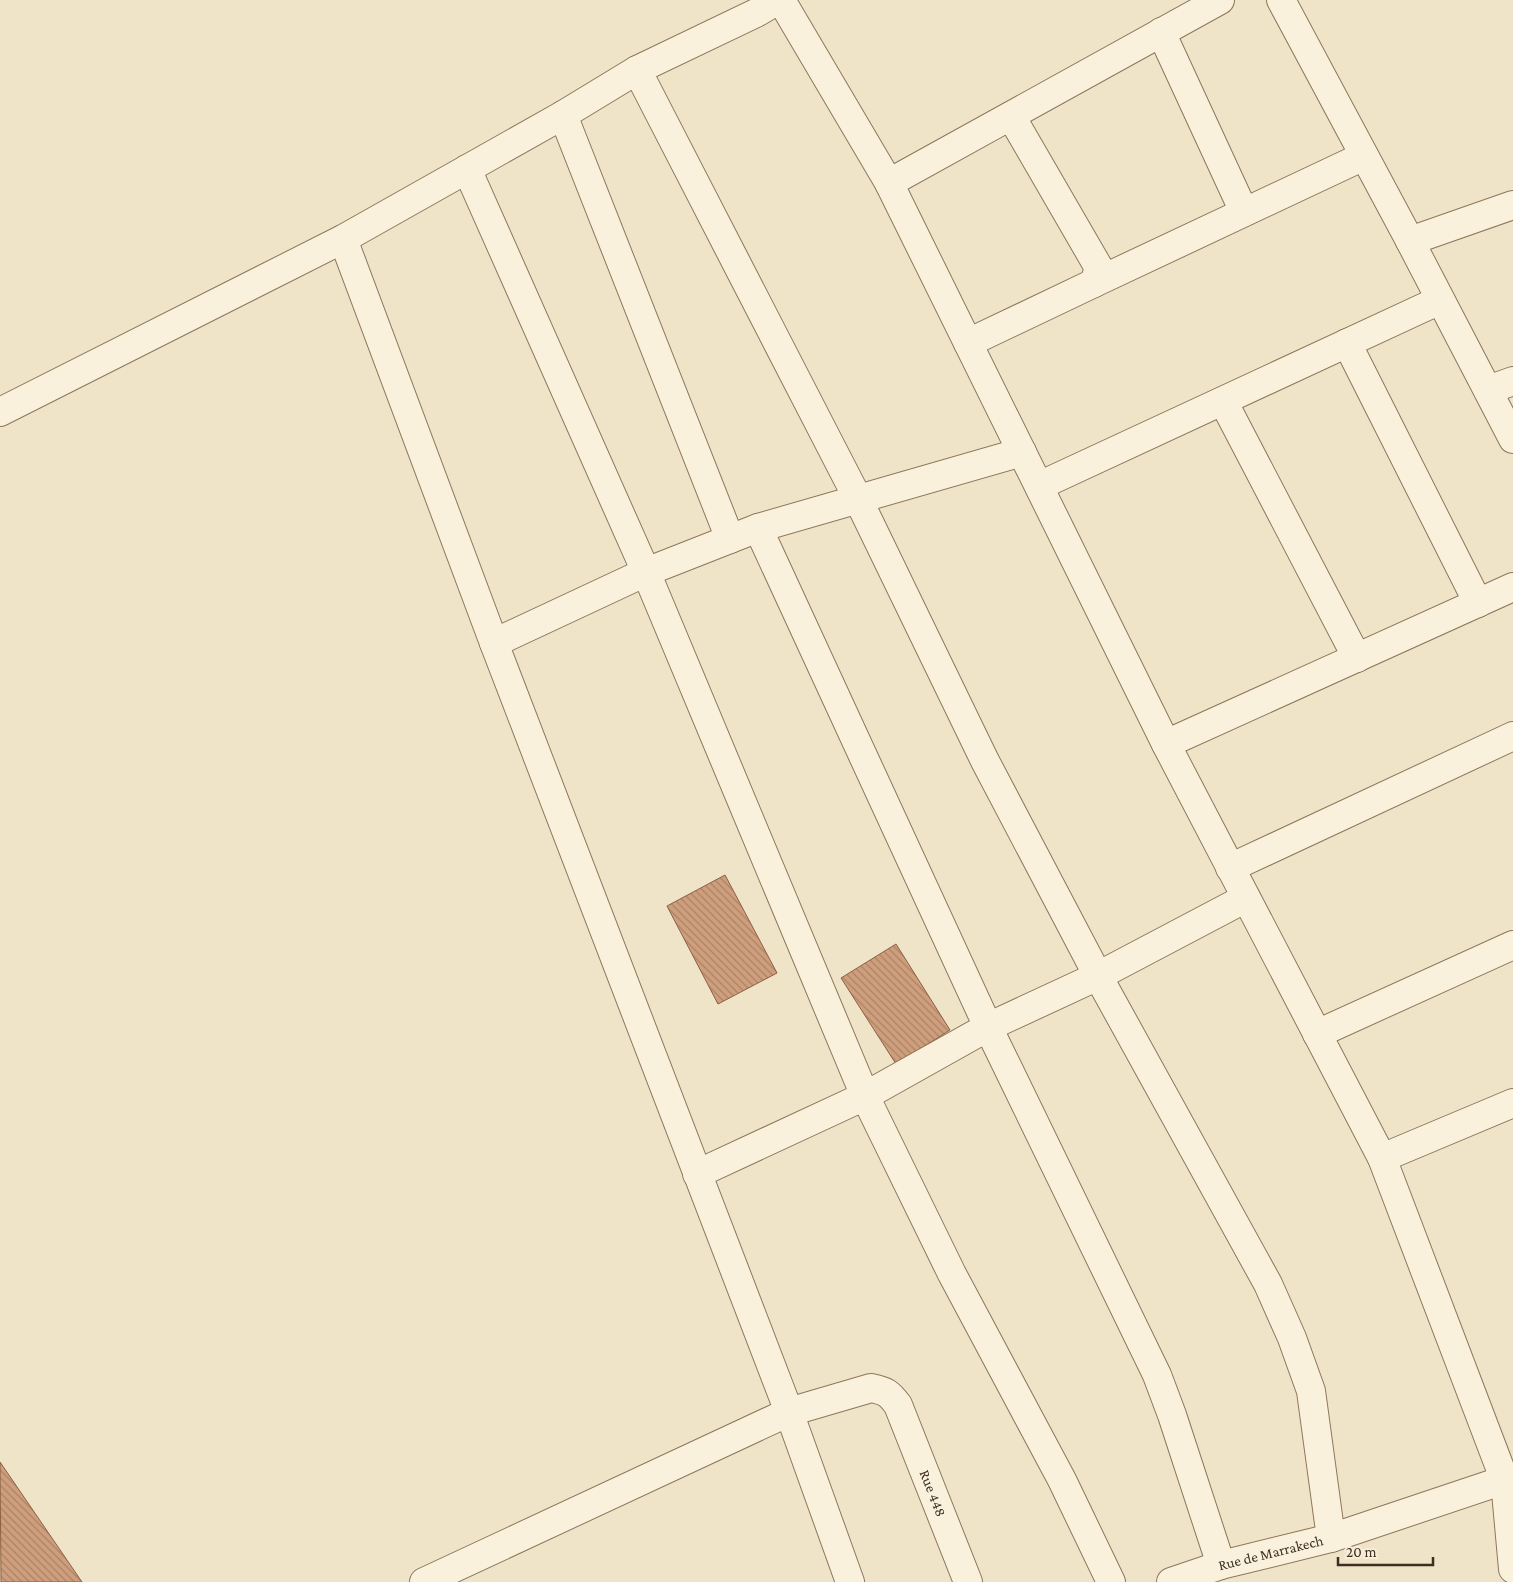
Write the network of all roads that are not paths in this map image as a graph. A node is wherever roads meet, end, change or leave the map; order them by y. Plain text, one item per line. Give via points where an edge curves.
1 (779, 0) edge
2 (1220, 0) edge
3 (1281, 0) edge
4 (1161, 32) junction
5 (637, 70) junction
6 (563, 115) junction
7 (1010, 116) junction
8 (1364, 156) junction
9 (467, 169) junction
10 (889, 184) junction
11 (1513, 205) edge
12 (1244, 212) junction
13 (343, 239) junction
14 (1410, 241) junction
15 (1094, 282) junction
16 (1440, 300) junction
17 (968, 343) junction
18 (1347, 343) junction
19 (1500, 386) edge
20 (1223, 401) junction
21 (0, 412) edge
22 (1513, 439) edge
23 (1022, 452) junction
24 (1039, 486) junction
25 (858, 499) junction
26 (758, 528) junction
27 (730, 539) junction
28 (646, 572) junction
29 (1513, 587) edge
30 (1478, 603) junction
31 (494, 643) junction
32 (1356, 658) junction
33 (1513, 736) edge
34 (1166, 744) junction
35 (1230, 868) junction
36 (1246, 898) junction
37 (1513, 945) edge
38 (1098, 976) junction
39 (988, 1027) junction
40 (1317, 1034) junction
41 (865, 1096) junction
42 (1513, 1103) edge
43 (1382, 1158) junction
44 (697, 1174) junction
45 (789, 1412) junction
46 (1509, 1479) edge
47 (1331, 1538) junction
48 (1221, 1565) junction
49 (1513, 1569) edge
50 (424, 1582) edge
51 (850, 1582) edge
52 (968, 1582) edge
53 (1111, 1582) edge
54 (1171, 1582) edge

1 - 5 street
1 - 10 street
2 - 4 street
3 - 8 street
4 - 7 street
4 - 12 street
5 - 6 street
5 - 25 street
6 - 9 street
6 - 27 street
7 - 10 street
7 - 15 street via 1098,268
8 - 12 street
8 - 14 street
9 - 13 street
9 - 28 street
10 - 17 street
11 - 14 street
12 - 15 street
13 - 21 street
13 - 31 street
14 - 16 street
15 - 17 street
16 - 18 street
16 - 19 street
17 - 23 street
18 - 20 street
18 - 30 street
19 - 22 street
20 - 24 street
20 - 32 street
23 - 24 street
23 - 25 street
24 - 34 street
25 - 26 street
25 - 38 street via 985,761
26 - 27 street
26 - 39 street
27 - 28 street
28 - 31 street
28 - 41 street
29 - 30 street
30 - 32 street
31 - 44 street
32 - 34 street
33 - 35 street
34 - 35 street
35 - 36 street
36 - 38 street
36 - 40 street
37 - 40 street
38 - 39 street
38 - 47 street via 1268,1284 1292,1338 1311,1391
39 - 41 street
39 - 48 street via 1157,1376
40 - 43 street
41 - 44 street
41 - 53 street via 952,1274 1062,1480
42 - 43 street
43 - 46 street
44 - 45 street
45 - 50 street
45 - 51 street
45 - 52 street, Rue 448 via 871,1388 890,1395 898,1405
46 - 47 street, Rue de Marrakech
46 - 49 street
47 - 48 street, Rue de Marrakech
48 - 54 street, Rue de Marrakech

